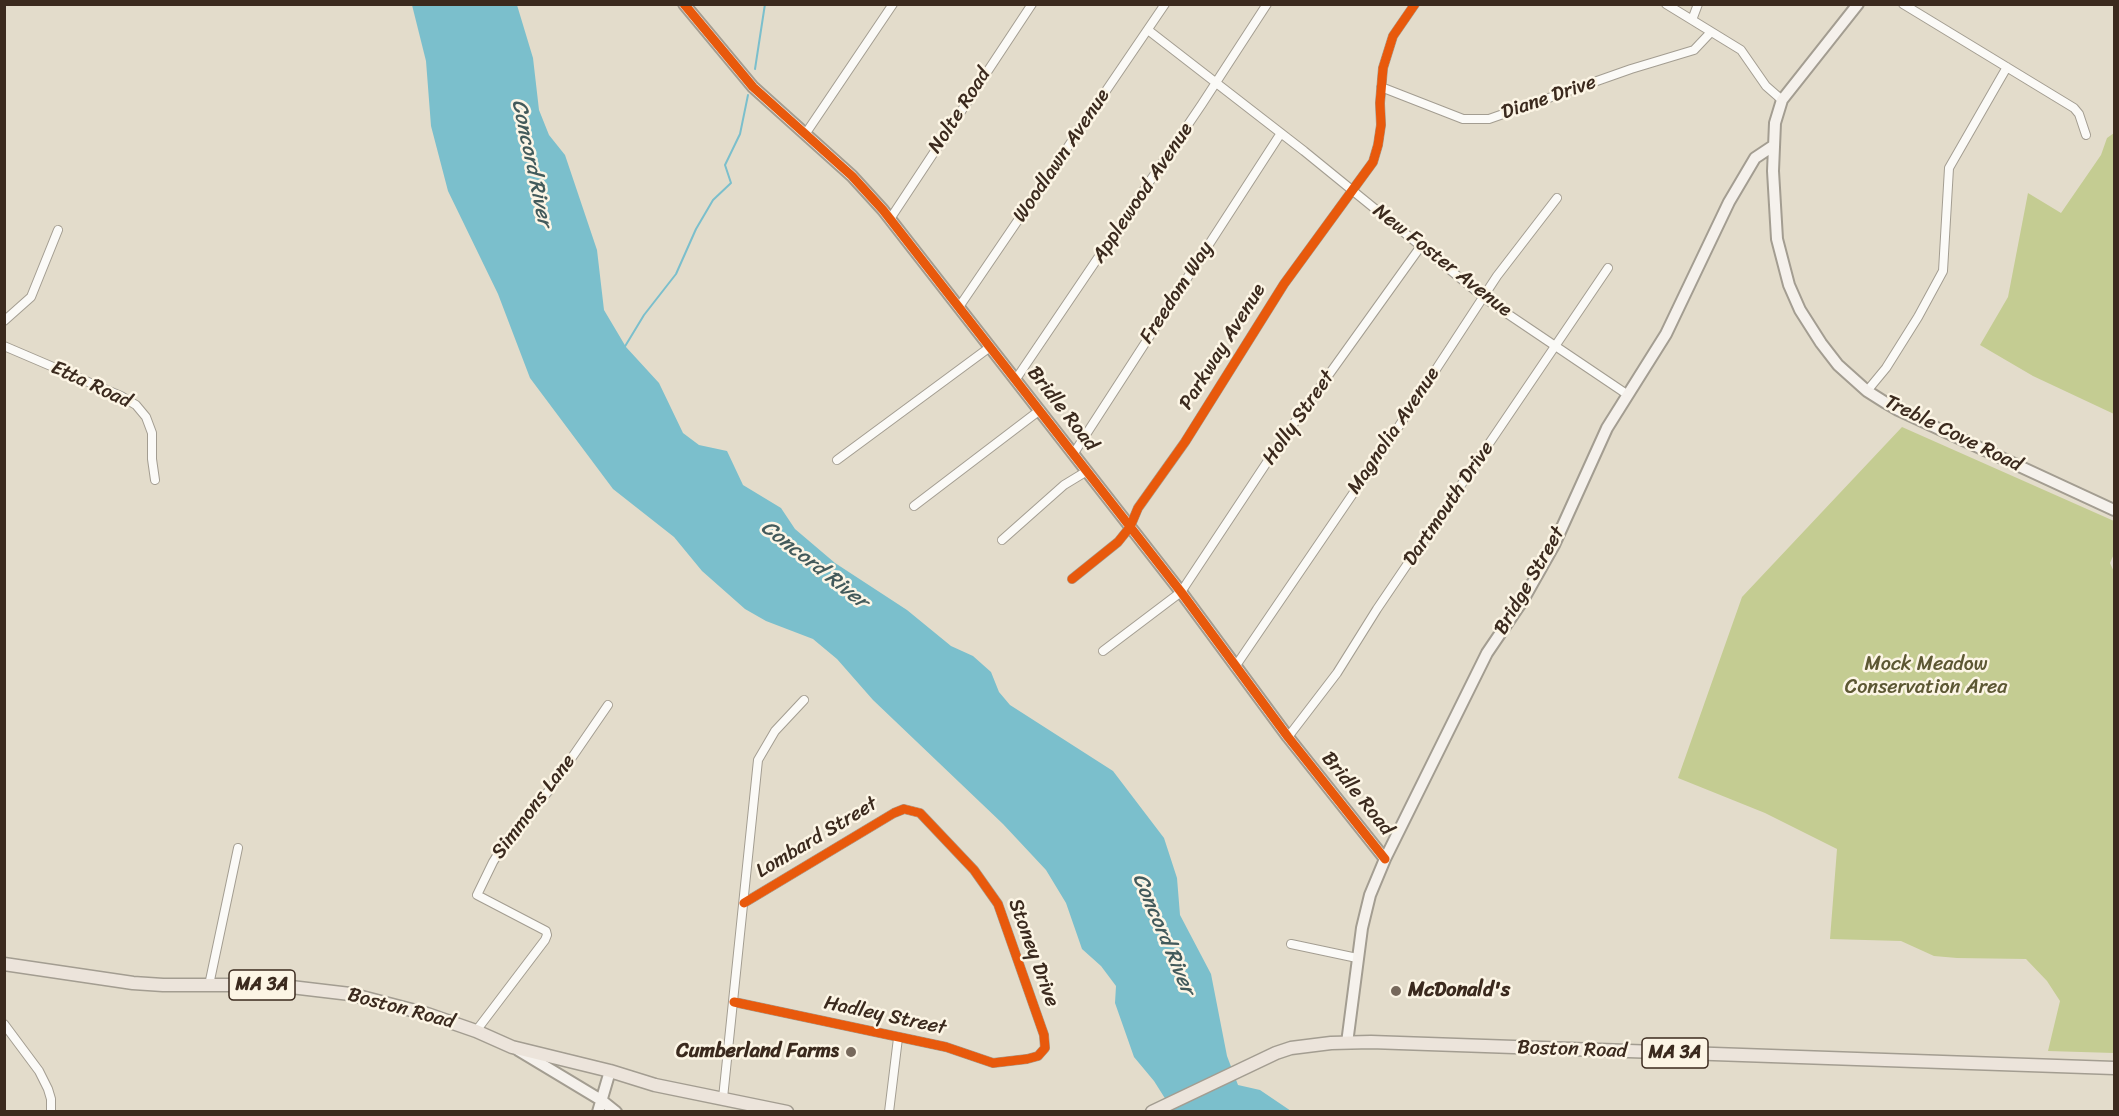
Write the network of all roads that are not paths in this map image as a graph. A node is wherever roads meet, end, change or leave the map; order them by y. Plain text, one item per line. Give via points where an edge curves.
1 (684, 4) edge
2 (893, 4) edge
3 (1032, 4) edge
4 (1165, 4) edge
5 (1267, 4) edge
6 (1414, 4) edge
7 (1666, 4) edge
8 (1698, 4) edge
9 (1858, 4) edge
10 (1903, 4) edge
11 (1692, 20) junction
12 (1148, 30) junction
13 (1711, 32) junction
14 (2007, 67) junction
15 (1216, 83) junction
16 (1381, 87) junction
17 (1782, 100) junction
18 (806, 133) junction
19 (1281, 133) junction
20 (2086, 135) dead end
21 (1773, 146) junction
22 (1353, 190) junction
23 (1557, 198) dead end
24 (890, 219) junction
25 (58, 230) dead end
26 (1421, 246) junction
27 (1608, 268) dead end
28 (1484, 298) junction
29 (959, 308) junction
30 (4, 321) edge
31 (1554, 345) junction
32 (4, 346) edge
33 (990, 347) junction
34 (1016, 380) junction
35 (1867, 391) junction
36 (1628, 395) junction
37 (1040, 410) junction
38 (1074, 453) junction
39 (837, 460) dead end
40 (1087, 471) junction
41 (155, 480) dead end
42 (914, 506) dead end
43 (2115, 510) edge
44 (1130, 527) junction
45 (1002, 540) dead end
46 (1072, 579) dead end
47 (1181, 592) junction
48 (1103, 651) dead end
49 (1235, 667) junction
50 (804, 700) dead end
51 (608, 705) dead end
52 (1288, 737) junction
53 (911, 810) joint
54 (238, 848) dead end
55 (1386, 859) junction
56 (744, 903) junction
57 (1291, 944) dead end
58 (1357, 958) junction
59 (4, 964) edge
60 (209, 985) junction
61 (734, 1002) junction
62 (4, 1024) edge
63 (476, 1030) junction
64 (898, 1038) junction
65 (1347, 1043) junction
66 (512, 1047) junction
67 (1027, 1059) joint
68 (2115, 1068) edge
69 (610, 1071) junction
70 (723, 1098) junction
71 (601, 1100) junction
72 (1152, 1111) edge
73 (51, 1112) edge
74 (598, 1112) edge
75 (616, 1112) edge
76 (787, 1112) edge
77 (889, 1112) edge

1 - 18 main road, Bridle Road via 753,87
2 - 18 street
3 - 24 street, Nolte Road
4 - 12 street, Woodlawn Avenue
5 - 15 street, Applewood Avenue
6 - 16 street, Parkway Avenue via 1393,36
7 - 11 street
8 - 11 street
9 - 17 main road, Treble Cove Road
10 - 14 street
11 - 13 street
12 - 15 street, New Foster Avenue
12 - 29 street, Woodlawn Avenue
13 - 16 street, Diane Drive via 1694,50 1489,119 1463,119
13 - 17 street via 1741,50 1766,86
14 - 20 street via 2077,110
14 - 35 street via 1949,168 1943,271 1886,368
15 - 19 street, New Foster Avenue
15 - 34 street, Applewood Avenue
16 - 22 street, Parkway Avenue via 1378,145 1373,162
17 - 21 main road, Treble Cove Road
18 - 24 main road, Bridle Road
19 - 22 street, New Foster Avenue
19 - 38 street, Freedom Way
21 - 35 main road, Treble Cove Road via 1777,239 1789,285 1821,343
21 - 36 main road, Bridge Street via 1755,158 1744,175 1669,329
22 - 26 street, New Foster Avenue
22 - 44 street, Parkway Avenue via 1284,284 1185,442 1138,508
23 - 28 street, Magnolia Avenue
24 - 29 main road, Bridle Road
25 - 30 street via 31,297
26 - 28 street, New Foster Avenue
26 - 47 street, Holly Street via 1284,438
27 - 31 street, Dartmouth Drive
28 - 31 street, New Foster Avenue
28 - 49 street, Magnolia Avenue
29 - 33 main road, Bridle Road
31 - 36 street, New Foster Avenue
31 - 52 street, Dartmouth Drive via 1337,674
32 - 41 street, Etta Road via 136,405 152,433
33 - 34 main road, Bridle Road
33 - 39 street
34 - 37 main road, Bridle Road
35 - 43 main road, Treble Cove Road via 1898,410
36 - 55 main road, Bridge Street via 1607,428 1554,545 1487,653
37 - 38 main road, Bridle Road
37 - 42 street
38 - 40 main road, Bridle Road
40 - 44 main road, Bridle Road
40 - 45 street via 1064,485
44 - 46 street, Parkway Avenue via 1118,542
44 - 47 main road, Bridle Road
47 - 48 street, Holly Street
47 - 49 main road, Bridle Road
49 - 52 main road, Bridle Road
50 - 56 street via 775,731 758,760
51 - 63 street, Simmons Lane via 551,788 503,846 477,895 547,934
52 - 55 main road, Bridle Road
53 - 56 street, Lombard Street via 894,813
53 - 67 street, Stoney Drive via 920,813 975,870 998,904 1044,1035 1045,1048 1038,1056
54 - 60 street
55 - 58 main road, Bridge Street via 1370,896
56 - 61 street
57 - 58 street
58 - 65 main road, Bridge Street
59 - 60 main road, Boston Road / MA 3A via 133,983
60 - 63 main road, Boston Road / MA 3A via 274,985 350,994
61 - 64 street, Hadley Street
61 - 70 street
62 - 73 street via 39,1071 51,1099
63 - 66 main road, Boston Road / MA 3A
64 - 67 street, Hadley Street via 946,1047 993,1063
64 - 77 street
65 - 68 main road, Boston Road / MA 3A
65 - 72 main road, Boston Road / MA 3A via 1291,1048
66 - 69 main road, Boston Road / MA 3A
66 - 71 main road
69 - 70 main road, Boston Road / MA 3A via 655,1085
69 - 71 main road
70 - 76 main road, Boston Road / MA 3A
71 - 74 main road
71 - 75 main road

